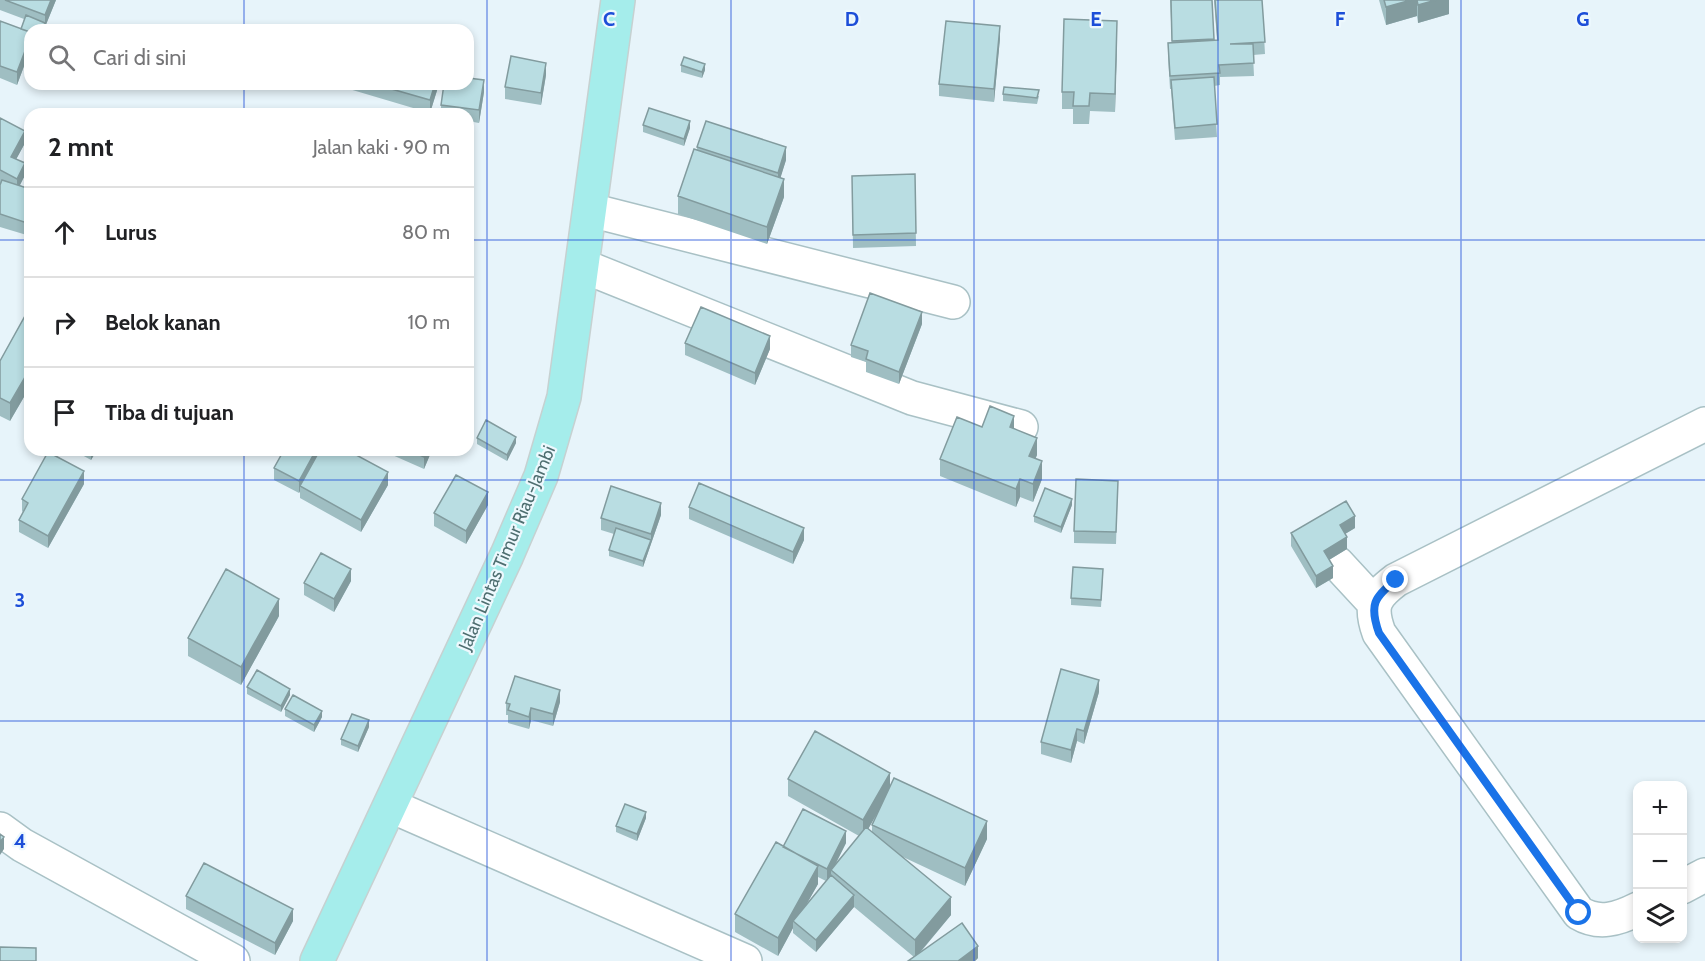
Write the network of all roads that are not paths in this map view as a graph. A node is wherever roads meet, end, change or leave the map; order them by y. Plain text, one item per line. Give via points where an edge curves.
1 (618, 0) edge
2 (590, 210) junction
3 (583, 266) junction
4 (953, 302) dead end
5 (1705, 424) edge
6 (1021, 427) dead end
7 (1337, 563) dead end
8 (1374, 603) junction
9 (391, 806) junction
10 (0, 829) edge
11 (1705, 875) edge
12 (1687, 884) edge
13 (1633, 911) edge
14 (233, 961) edge
15 (317, 961) edge
16 (745, 961) edge

1 - 2 highway, Jalan Lintas Timur Riau-Jambi
2 - 3 highway, Jalan Lintas Timur Riau-Jambi
2 - 4 street
3 - 6 street via 912,398
3 - 9 highway, Jalan Lintas Timur Riau-Jambi via 564,397 541,476
5 - 8 street via 1396,580 1380,592
7 - 8 street
8 - 13 street via 1379,633 1579,913 1590,920 1608,921
9 - 15 highway, Jalan Lintas Timur Riau-Jambi
9 - 16 street
10 - 14 street via 22,845
11 - 12 street

